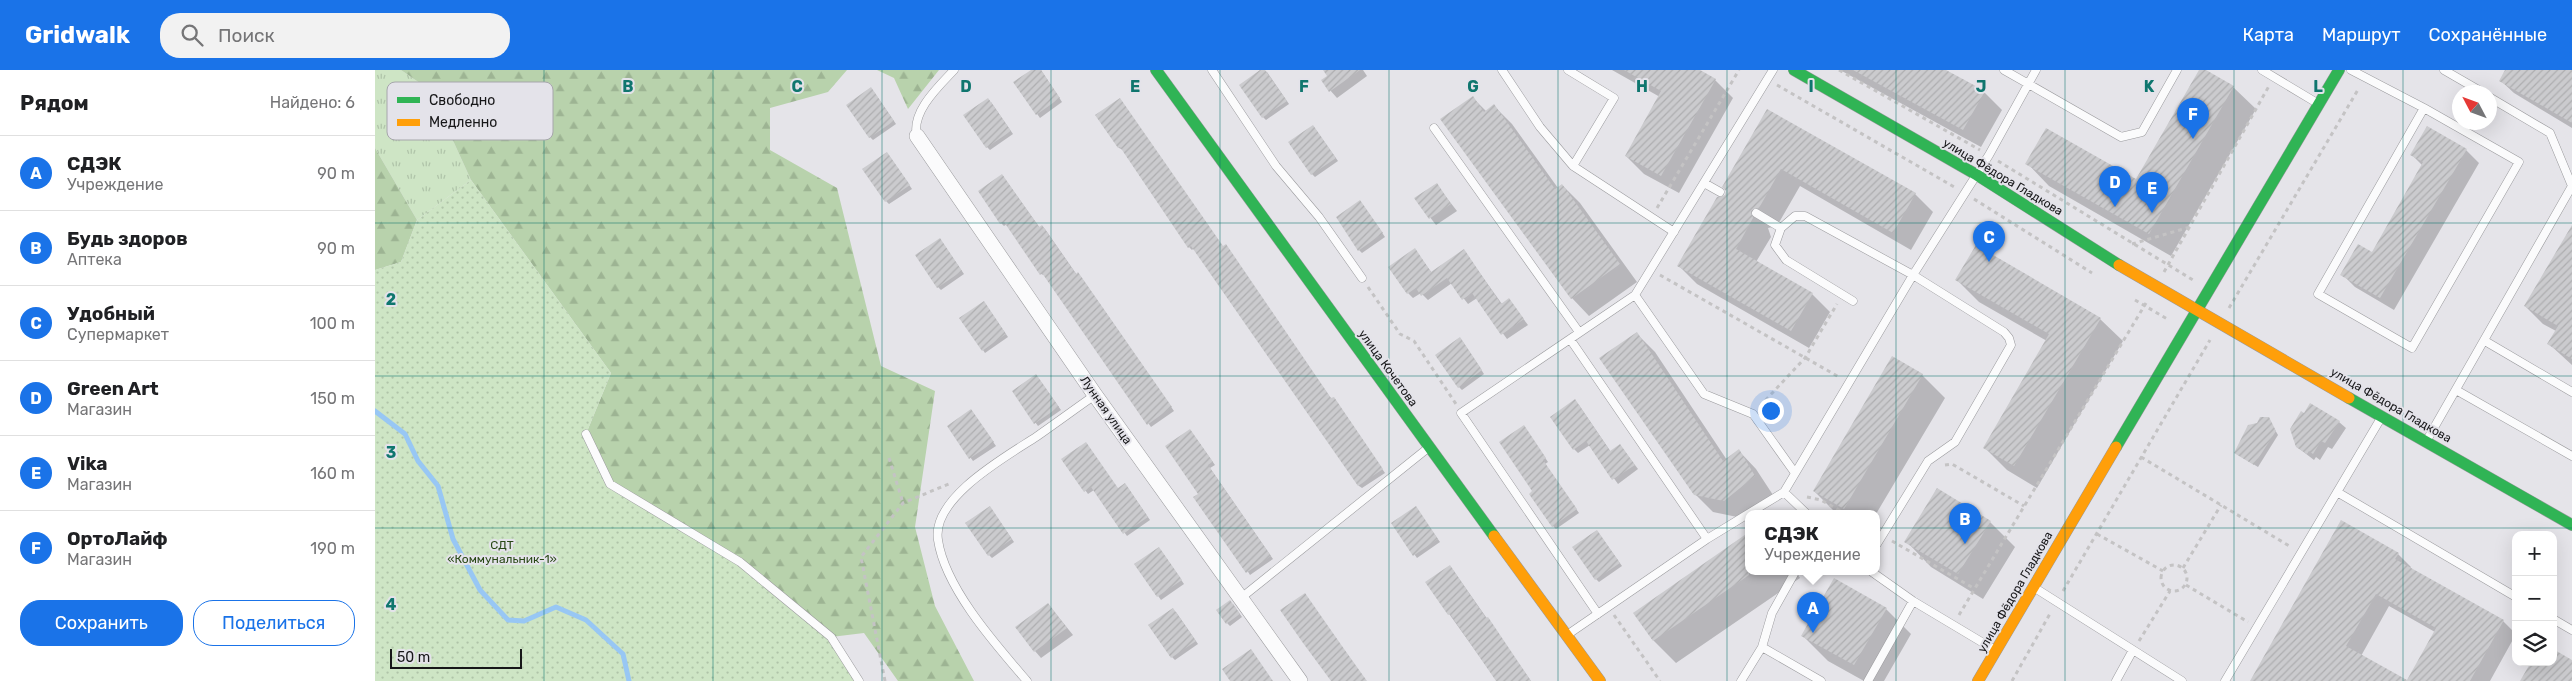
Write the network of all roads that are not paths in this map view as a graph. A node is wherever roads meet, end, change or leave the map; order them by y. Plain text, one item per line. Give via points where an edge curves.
1 (954, 70) edge
2 (1157, 70) edge
3 (1212, 70) edge
4 (1502, 70) edge
5 (1567, 70) edge
6 (1773, 70) edge
7 (1794, 70) edge
8 (2005, 70) edge
9 (2036, 70) edge
10 (2177, 70) edge
11 (2262, 70) edge
12 (2339, 70) edge
13 (2351, 70) edge
14 (2444, 70) edge
15 (2028, 84) junction
16 (2470, 85) edge
17 (2497, 102) edge
18 (2318, 104) junction
19 (2424, 108) junction
20 (1433, 128) dead end
21 (917, 136) joint
22 (1573, 166) junction
23 (1977, 175) junction
24 (1704, 183) junction
25 (1720, 192) dead end
26 (1756, 213) dead end
27 (1781, 228) junction
28 (1674, 232) junction
29 (1913, 275) junction
30 (1362, 278) road end
31 (1635, 295) junction
32 (1853, 301) dead end
33 (2197, 310) junction
34 (1579, 332) junction
35 (1570, 339) junction
36 (2485, 341) junction
37 (2456, 390) junction
38 (2572, 392) edge
39 (1095, 395) junction
40 (2383, 416) junction
41 (585, 434) dead end
42 (2426, 441) junction
43 (1429, 448) junction
44 (2572, 456) edge
45 (1795, 473) junction
46 (1784, 492) junction
47 (2337, 492) junction
48 (1755, 510) edge
49 (1803, 510) edge
50 (1745, 516) edge
51 (2572, 525) edge
52 (1707, 539) junction
53 (1880, 539) edge
54 (1793, 575) edge
55 (1876, 575) edge
56 (2033, 587) junction
57 (2512, 595) edge
58 (1241, 598) junction
59 (1913, 602) junction
60 (1598, 614) junction
61 (2556, 621) edge
62 (2572, 630) edge
63 (1567, 635) junction
64 (1762, 647) junction
65 (1996, 650) junction
66 (2133, 650) junction
67 (859, 681) edge
68 (1027, 681) edge
69 (1300, 681) edge
70 (1600, 681) edge
71 (1741, 681) edge
72 (1821, 681) edge
73 (1867, 681) edge
74 (1978, 681) edge
75 (2116, 681) edge
76 (2182, 681) edge
77 (2225, 681) edge

1 - 21 lane via 920,113 915,127
2 - 43 street, улица Кочетова
3 - 30 lane via 1276,166 1319,217
4 - 22 lane via 1540,127
5 - 22 lane via 1614,98
6 - 24 lane
7 - 23 street, улица Фёдора Гладкова
8 - 15 lane
9 - 15 lane
10 - 15 lane via 2142,132 2121,137
11 - 18 lane
12 - 18 street, улица Фёдора Гладкова
13 - 19 lane
14 - 16 lane
15 - 23 lane
17 - 36 lane via 2550,133 2572,186
18 - 33 street, улица Фёдора Гладкова
19 - 19 lane via 2317,294 2412,348 2519,162
20 - 34 lane
21 - 39 street, Лунная улица
22 - 28 lane
23 - 29 lane
23 - 33 street, улица Фёдора Гладкова
24 - 25 lane
24 - 28 lane
26 - 27 lane
27 - 29 lane via 1795,216 1805,216
27 - 32 lane via 1775,245 1786,260
28 - 31 lane
29 - 45 lane
29 - 53 lane via 2004,332 2011,345 1955,442 1928,461
31 - 34 lane
31 - 45 lane via 1704,394 1753,414
33 - 40 street, улица Фёдора Гладкова
33 - 56 street, улица Фёдора Гладкова
34 - 35 lane
35 - 52 lane
35 - 60 lane via 1461,412
36 - 37 lane
36 - 38 lane
37 - 42 lane
37 - 44 lane
39 - 58 street, Лунная улица
39 - 68 lane via 987,468 956,497 941,519 937,539 945,564 973,616
40 - 42 street, улица Фёдора Гладкова
40 - 47 lane
41 - 67 lane via 610,484 740,562 831,637
42 - 51 street, улица Фёдора Гладкова
43 - 58 lane
43 - 63 street, улица Кочетова
45 - 46 lane
46 - 48 lane
46 - 49 lane
47 - 57 lane
47 - 77 lane
50 - 52 lane
52 - 60 lane
54 - 64 lane via 1772,613
55 - 59 lane
56 - 65 street, улица Фёдора Гладкова
56 - 66 lane
58 - 69 street, Лунная улица
59 - 65 lane
59 - 73 lane
60 - 63 lane
61 - 62 lane
63 - 70 street, улица Кочетова
64 - 71 lane
64 - 72 lane
65 - 74 street, улица Фёдора Гладкова
66 - 75 lane
66 - 76 lane

